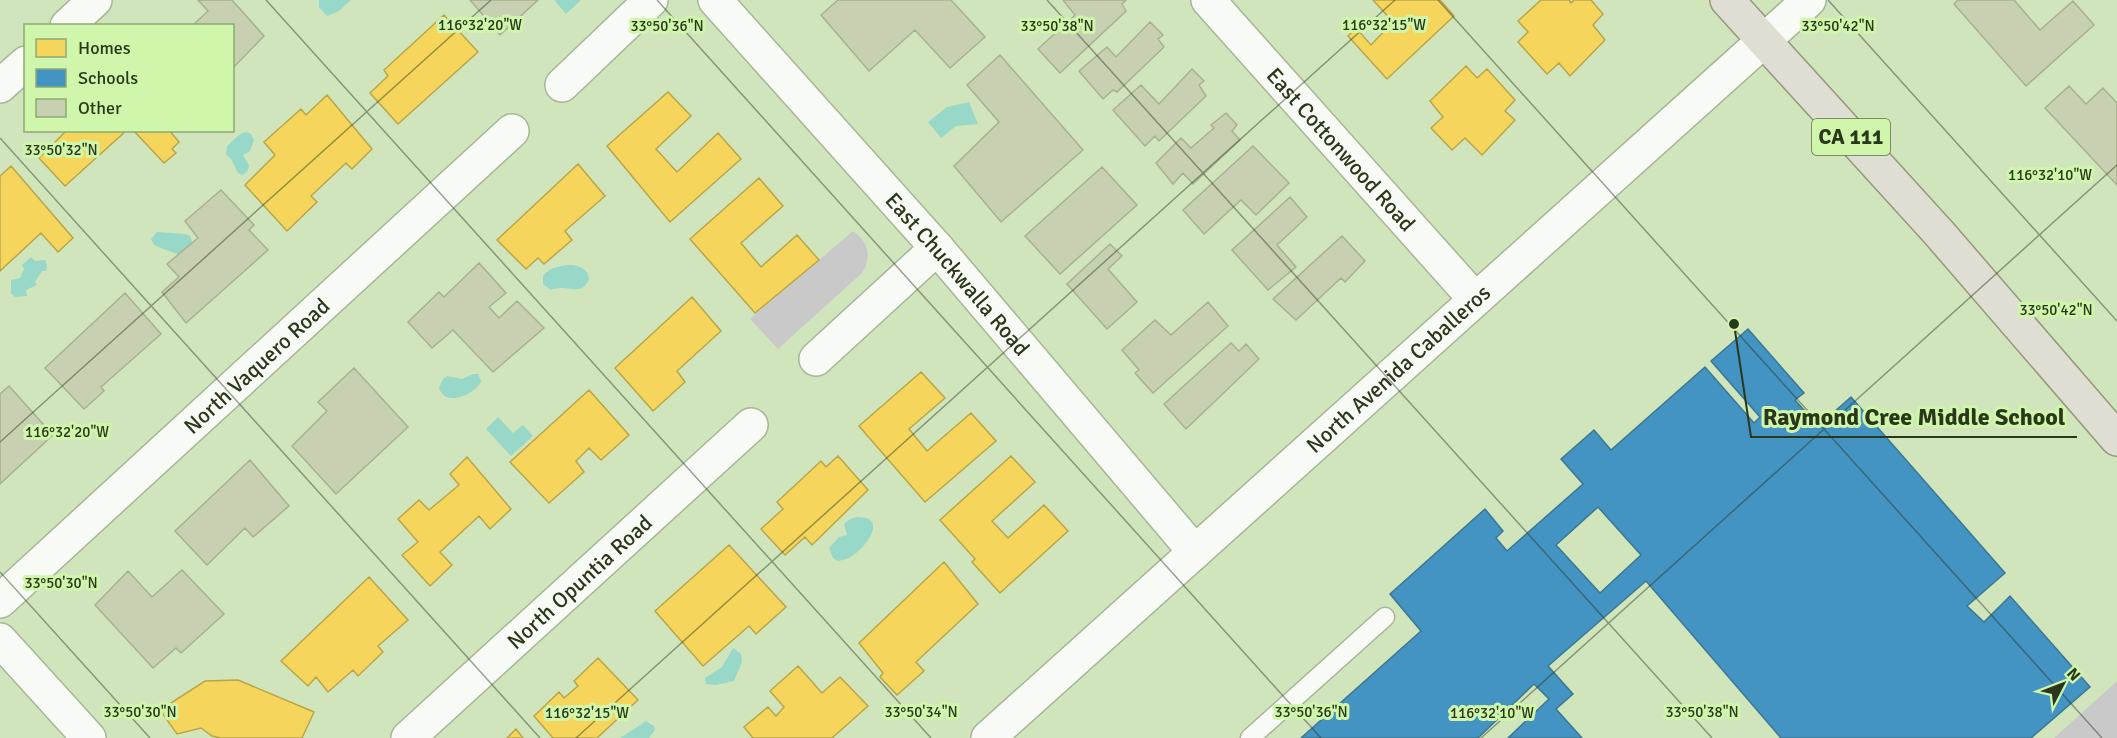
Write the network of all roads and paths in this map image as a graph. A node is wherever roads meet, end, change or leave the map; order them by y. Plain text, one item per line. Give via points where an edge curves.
1 (95, 0) edge
2 (651, 0) edge
3 (715, 0) edge
4 (1208, 0) edge
5 (1727, 0) edge
6 (1809, 0) edge
7 (69, 24) edge
8 (1764, 40) junction
9 (24, 65) edge
10 (562, 85) dead end
11 (0, 86) edge
12 (512, 131) dead end
13 (937, 248) junction
14 (1474, 298) junction
15 (816, 359) dead end
16 (751, 425) dead end
17 (2117, 439) edge
18 (1195, 552) junction
19 (0, 601) edge
20 (1385, 617) dead end
21 (0, 640) edge
22 (89, 738) edge
23 (408, 738) edge
24 (987, 738) edge
25 (1250, 738) edge

1 - 7 street
2 - 10 street
3 - 13 street, East Chuckwalla Road
4 - 14 street, East Cottonwood Road
5 - 8 main road, CA 111
6 - 8 street, North Avenida Caballeros
8 - 14 street, North Avenida Caballeros
8 - 17 main road, CA 111 via 1939,233
9 - 11 street
12 - 19 street, North Vaquero Road
13 - 15 street
13 - 18 street, East Chuckwalla Road
14 - 18 street, North Avenida Caballeros
16 - 23 street, North Opuntia Road
18 - 24 street, North Avenida Caballeros
20 - 25 lane
21 - 22 street

